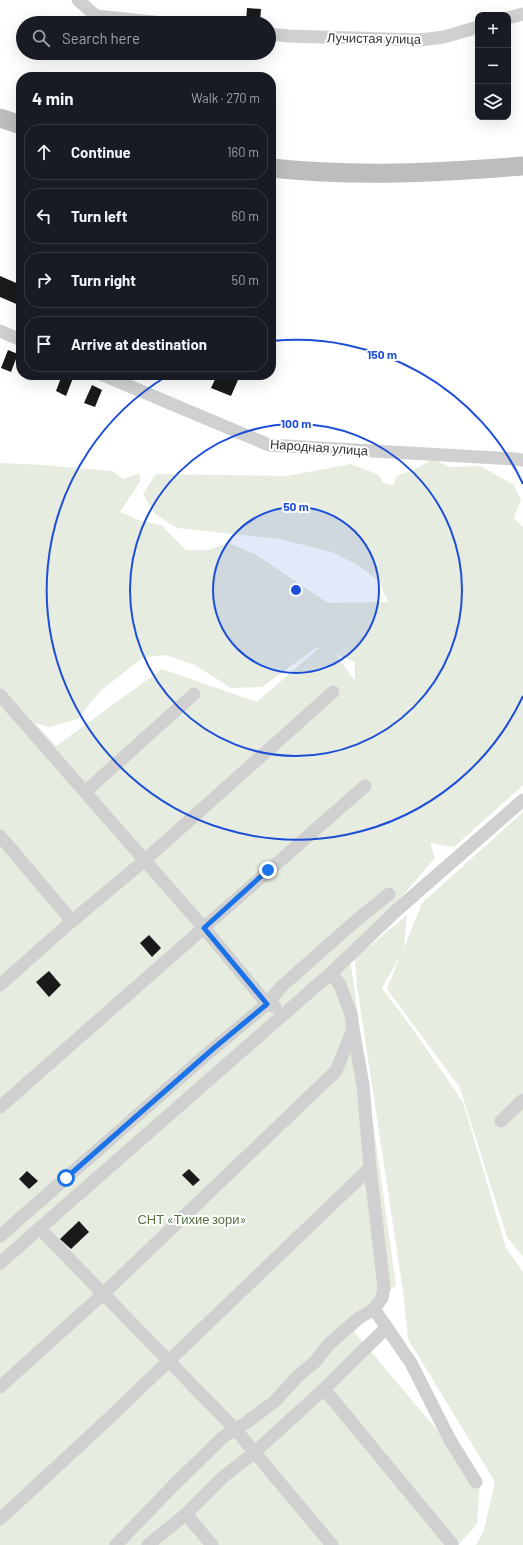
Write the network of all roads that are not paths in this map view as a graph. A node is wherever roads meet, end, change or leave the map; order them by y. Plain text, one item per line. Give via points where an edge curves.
1 (78, 0) edge
2 (523, 14) edge
3 (96, 16) edge
4 (511, 17) edge
5 (475, 28) edge
6 (276, 35) edge
7 (0, 118) edge
8 (16, 123) edge
9 (523, 166) edge
10 (276, 169) edge
11 (0, 332) edge
12 (16, 338) edge
13 (115, 380) edge
14 (523, 460) edge
15 (333, 692) dead end
16 (194, 694) dead end
17 (0, 695) edge
18 (365, 786) dead end
19 (85, 792) junction
20 (523, 800) edge
21 (0, 836) edge
22 (145, 860) junction
23 (389, 894) dead end
24 (72, 922) junction
25 (204, 928) junction
26 (331, 972) junction
27 (0, 985) edge
28 (267, 1004) junction
29 (285, 1011) junction
30 (353, 1029) junction
31 (523, 1100) edge
32 (0, 1107) edge
33 (501, 1121) dead end
34 (370, 1168) junction
35 (39, 1228) junction
36 (0, 1236) edge
37 (0, 1263) edge
38 (103, 1294) junction
39 (374, 1309) junction
40 (387, 1327) junction
41 (168, 1361) junction
42 (0, 1387) edge
43 (324, 1389) junction
44 (236, 1430) junction
45 (255, 1452) junction
46 (476, 1482) dead end
47 (186, 1514) junction
48 (0, 1519) edge
49 (452, 1544) edge
50 (116, 1545) edge
51 (148, 1545) edge
52 (212, 1545) edge
53 (332, 1545) edge

1 - 3 street
2 - 4 street
5 - 6 street, Лучистая улица via 444,37 420,40
7 - 8 main road
9 - 10 main road via 378,174
11 - 12 street
13 - 14 street, Народная улица via 269,445
15 - 22 street
16 - 19 street
17 - 19 street
18 - 25 street
19 - 22 street
20 - 26 street via 397,910
21 - 24 street
22 - 24 street
22 - 25 street
23 - 28 street via 281,987
24 - 27 street
25 - 28 street
25 - 32 street
26 - 29 street
26 - 30 street via 340,985 351,1014
28 - 29 street
28 - 36 street
29 - 35 street
30 - 34 street via 362,1085
30 - 38 street via 336,1071
31 - 33 street
34 - 39 street via 384,1287 382,1298
34 - 41 street
35 - 37 street
35 - 38 street
38 - 41 street
38 - 42 street
39 - 40 street
39 - 44 street via 359,1318 328,1345 274,1402
40 - 43 street
40 - 46 street via 411,1363 450,1440
41 - 44 street
41 - 48 street
43 - 45 street
43 - 49 street
44 - 45 street
44 - 50 street via 223,1437
45 - 47 street via 223,1477
45 - 53 street
47 - 51 street
47 - 52 street

